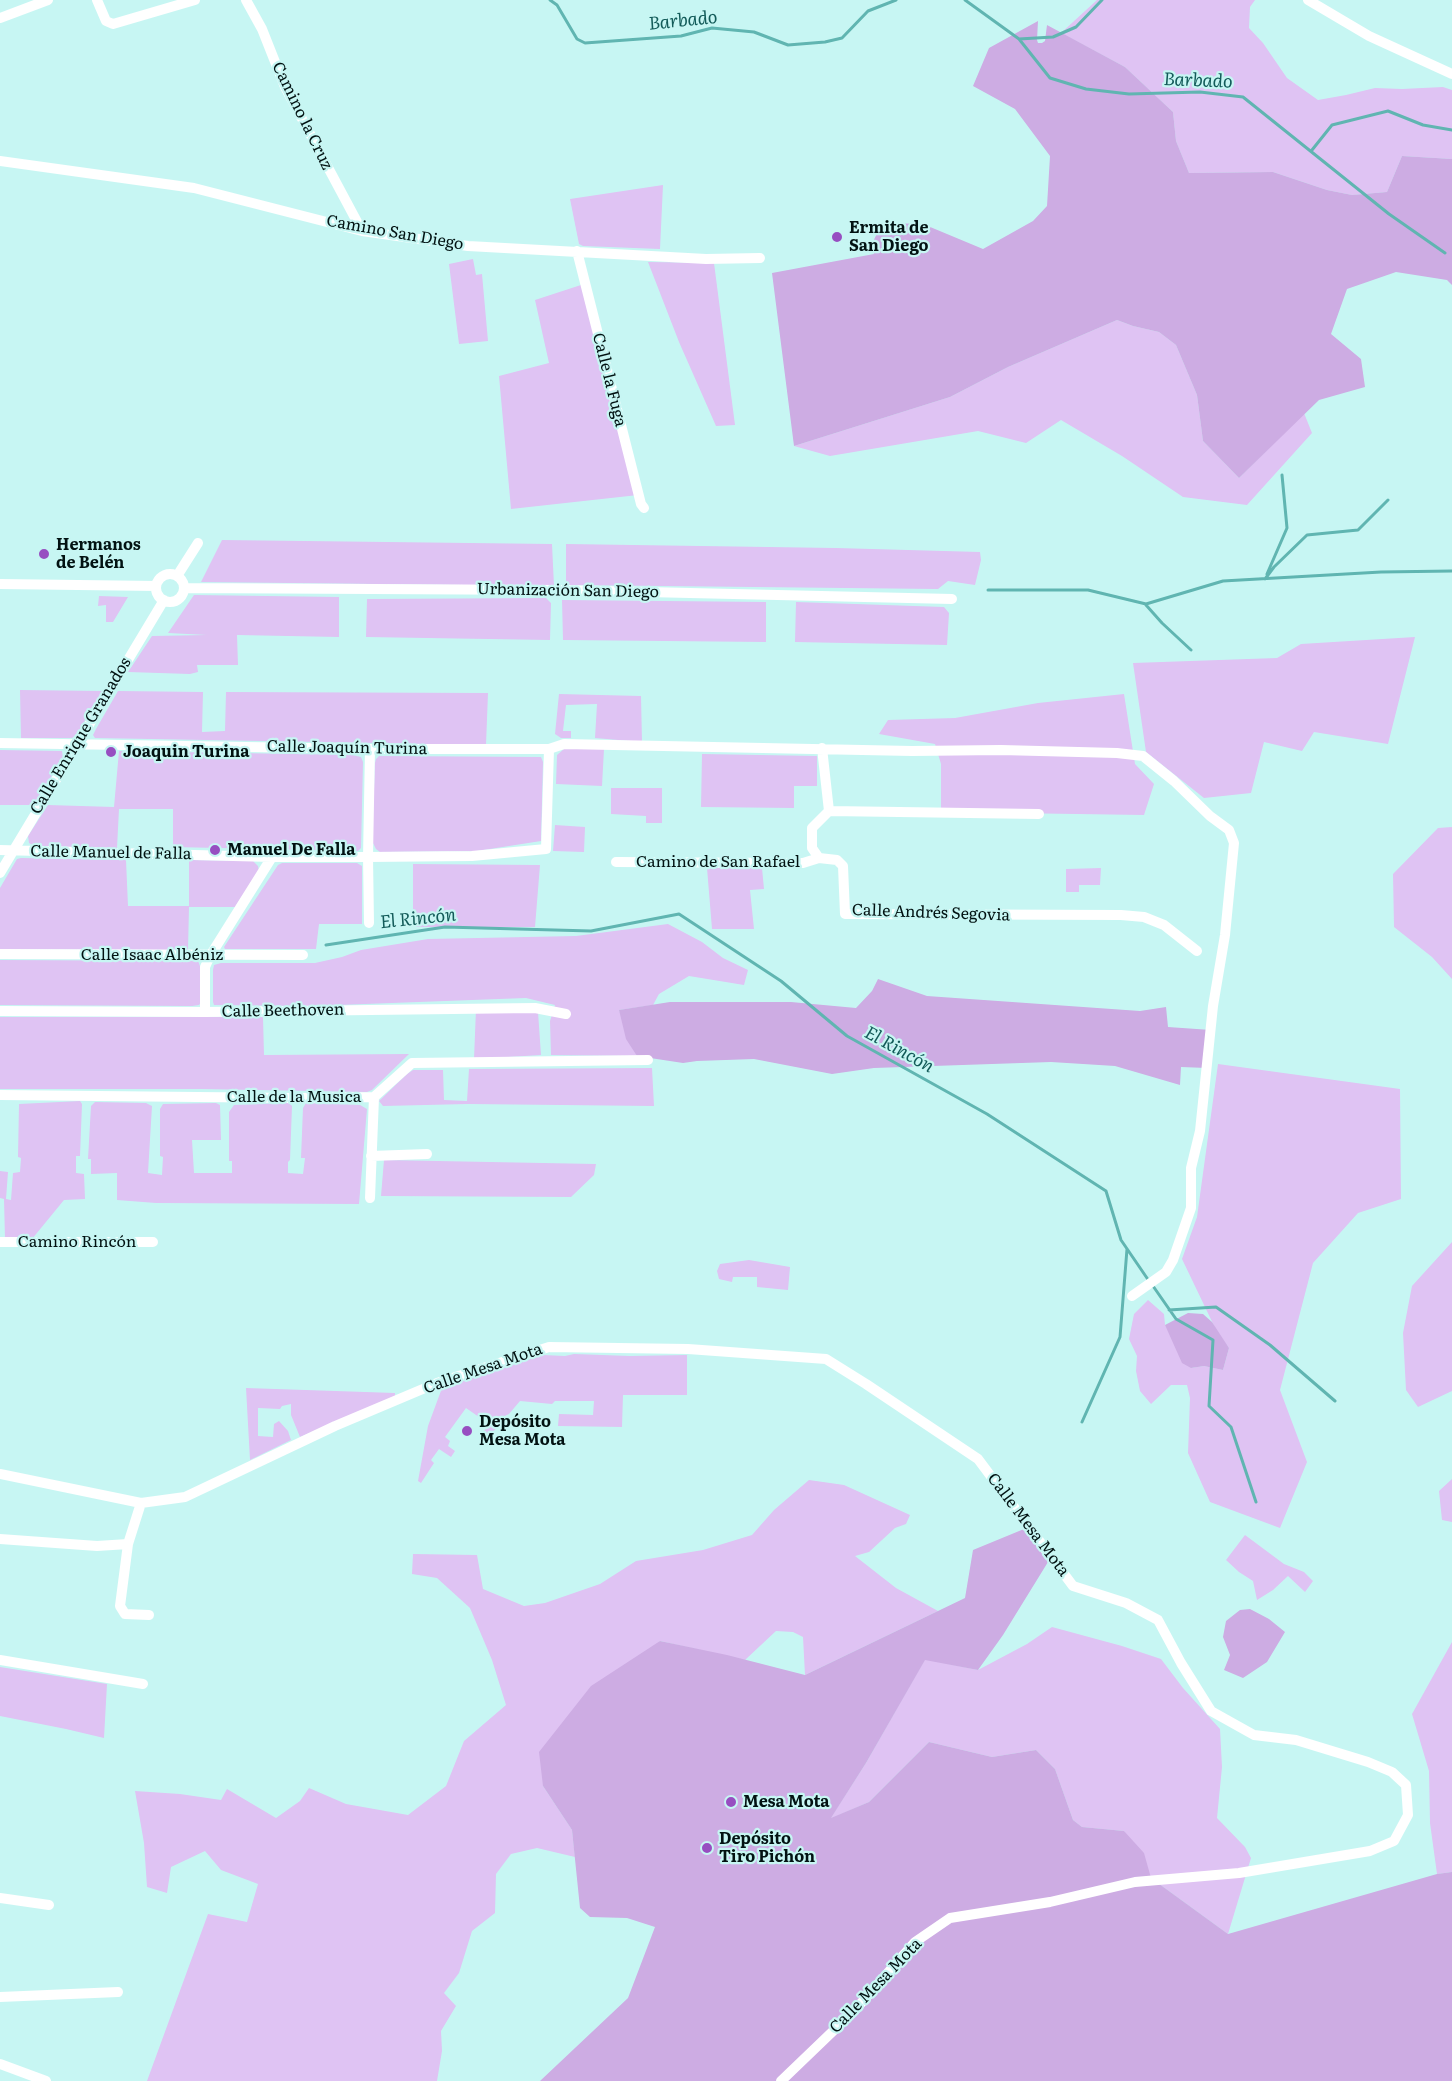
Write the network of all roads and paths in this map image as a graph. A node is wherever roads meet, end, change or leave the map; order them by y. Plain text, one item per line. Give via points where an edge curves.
1 (48, 0) edge
2 (97, 0) edge
3 (195, 0) edge
4 (246, 0) edge
5 (1308, 0) edge
6 (0, 18) edge
7 (1452, 74) edge
8 (0, 161) edge
9 (362, 231) junction
10 (577, 251) junction
11 (760, 258) dead end
12 (644, 508) dead end
13 (198, 543) dead end
14 (177, 576) junction
15 (0, 584) edge
16 (156, 586) junction
17 (184, 588) junction
18 (952, 599) dead end
19 (164, 600) junction
20 (0, 743) edge
21 (76, 744) junction
22 (549, 748) junction
23 (822, 748) junction
24 (370, 749) junction
25 (829, 811) junction
26 (1039, 814) dead end
27 (0, 850) edge
28 (13, 851) junction
29 (272, 857) junction
30 (368, 857) junction
31 (819, 858) junction
32 (616, 862) dead end
33 (0, 873) edge
34 (369, 922) dead end
35 (1197, 951) dead end
36 (0, 954) edge
37 (303, 955) dead end
38 (210, 956) junction
39 (0, 1011) edge
40 (205, 1012) junction
41 (566, 1014) dead end
42 (648, 1060) dead end
43 (0, 1095) edge
44 (374, 1097) junction
45 (427, 1154) dead end
46 (371, 1156) junction
47 (370, 1198) dead end
48 (0, 1242) edge
49 (153, 1242) dead end
50 (1132, 1296) dead end
51 (0, 1474) edge
52 (141, 1503) junction
53 (0, 1539) edge
54 (128, 1544) junction
55 (149, 1615) dead end
56 (0, 1660) edge
57 (143, 1684) dead end
58 (0, 1898) edge
59 (49, 1905) dead end
60 (118, 1992) dead end
61 (0, 1997) edge
62 (0, 2064) edge
63 (46, 2081) edge
64 (781, 2081) edge

1 - 6 street
2 - 3 street via 106,21 113,24
4 - 9 street, Camino la Cruz via 285,87
5 - 7 street via 1369,36
8 - 9 street, Camino San Diego via 194,188
9 - 10 street, Camino San Diego via 468,246
10 - 11 street, Camino San Diego via 706,260
10 - 12 street, Calle la Fuga
13 - 14 street
14 - 16 street via 164,575
14 - 17 street
15 - 16 street
16 - 19 street
17 - 18 street, Urbanización San Diego via 559,590
17 - 19 street via 177,600
19 - 21 street, Calle Enrique Granados
20 - 21 street, Calle Joaquín Turina
21 - 24 street, Calle Joaquín Turina
21 - 28 street, Calle Enrique Granados
22 - 23 street, Calle Joaquín Turina via 564,744
22 - 24 street, Calle Joaquín Turina
22 - 30 street, Calle Manuel de Falla via 546,849 472,856
23 - 25 street
23 - 50 street, Calle Joaquín Turina via 1143,756 1229,830 1234,843 1225,936 1213,1006 1200,1131 1191,1168 1191,1208 1166,1272
24 - 30 street
25 - 26 street
25 - 31 street via 812,828 812,848
27 - 28 street, Calle Manuel de Falla
28 - 29 street, Calle Manuel de Falla
28 - 33 street, Calle Enrique Granados
29 - 30 street, Calle Manuel de Falla
29 - 38 street
30 - 34 street
31 - 32 street, Camino de San Rafael via 803,863
31 - 35 street, Calle Andrés Segovia via 837,860 843,866 845,914 1144,917 1164,925
36 - 38 street, Calle Isaac Albéniz
37 - 38 street, Calle Isaac Albéniz
38 - 40 street via 206,967
39 - 40 street, Calle Beethoven
40 - 41 street, Calle Beethoven via 535,1008
42 - 44 street, Calle de la Musica via 412,1063
43 - 44 street, Calle de la Musica
44 - 46 street
45 - 46 street
46 - 47 street
48 - 49 street, Camino Rincón
51 - 52 street, Calle Mesa Mota
52 - 54 street
52 - 64 street, Calle Mesa Mota via 184,1497 437,1383 549,1347 688,1349 826,1359 978,1459 1073,1586 1158,1620 1211,1711 1254,1735 1296,1740 1368,1762 1392,1772 1406,1785 1408,1815 1394,1841 1370,1851 1239,1873 1135,1882 1050,1902 950,1918 915,1942 855,2010
53 - 54 street via 98,1546
54 - 55 street via 120,1606 125,1614
56 - 57 street
58 - 59 street
60 - 61 street
62 - 63 street

